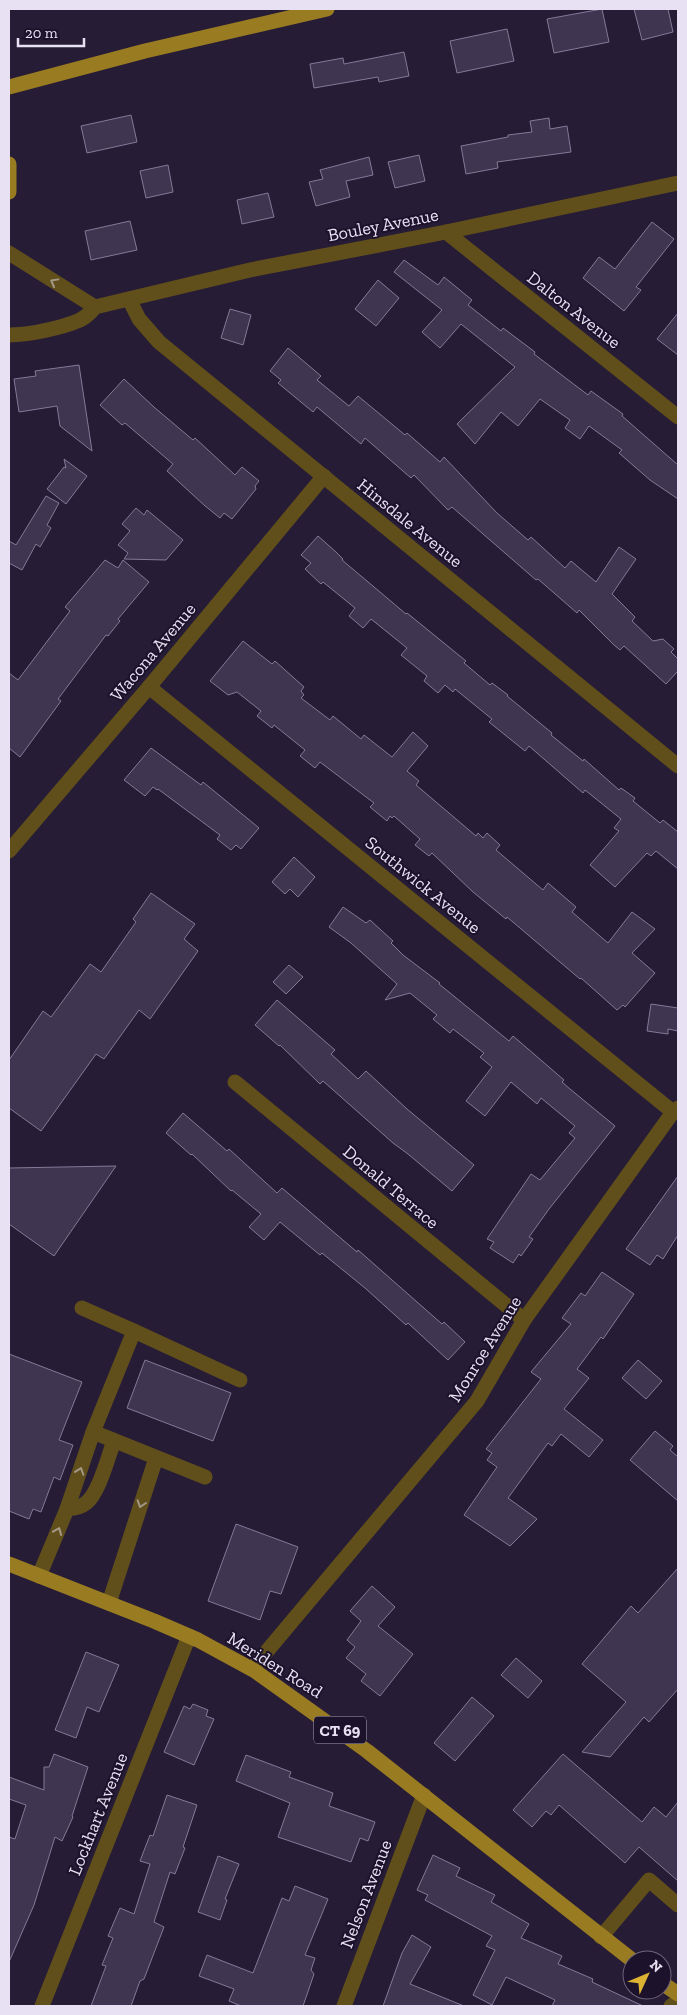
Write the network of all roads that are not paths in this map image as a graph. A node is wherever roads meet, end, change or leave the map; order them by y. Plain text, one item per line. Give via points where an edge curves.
1 (328, 9) edge
2 (9, 87) edge
3 (9, 164) edge
4 (678, 183) edge
5 (9, 192) edge
6 (446, 232) junction
7 (9, 252) edge
8 (129, 299) junction
9 (95, 307) junction
10 (9, 335) edge
11 (678, 417) edge
12 (324, 476) junction
13 (149, 687) junction
14 (678, 766) edge
15 (9, 851) edge
16 (235, 1082) dead end
17 (676, 1110) edge
18 (82, 1308) dead end
19 (524, 1320) junction
20 (134, 1331) junction
21 (240, 1380) dead end
22 (93, 1432) junction
23 (114, 1441) junction
24 (156, 1458) junction
25 (206, 1477) dead end
26 (67, 1509) junction
27 (9, 1564) edge
28 (39, 1576) junction
29 (109, 1603) junction
30 (189, 1636) junction
31 (252, 1669) junction
32 (424, 1795) junction
33 (678, 1905) edge
34 (601, 1937) junction
35 (622, 1953) edge
36 (678, 2001) edge
37 (42, 2006) edge
38 (344, 2006) edge
39 (671, 2006) edge

1 - 2 main road via 145,51
3 - 5 main road
4 - 6 street, Bouley Avenue
6 - 8 street, Bouley Avenue via 250,270
6 - 11 street, Dalton Avenue
9 -> 7 street
8 - 9 street, Bouley Avenue
8 - 12 street, Hinsdale Avenue via 139,319 159,342
9 - 10 street, Bouley Avenue via 75,322
12 - 13 street, Wacona Avenue
12 - 14 street, Hinsdale Avenue
13 - 15 street, Wacona Avenue
13 - 17 street, Southwick Avenue
16 - 19 street, Donald Terrace
17 - 19 street, Monroe Avenue
18 - 20 street
19 - 31 street, Monroe Avenue via 477,1401
20 - 21 street
20 - 22 street
22 - 23 street
26 -> 22 street
23 - 24 street
23 - 26 street via 94,1494 79,1508
24 - 25 street
24 -> 29 street
28 -> 26 street
27 - 28 main road, Meriden Road / CT 69
28 - 29 main road, Meriden Road / CT 69
29 - 30 main road, Meriden Road / CT 69
30 - 31 main road, Meriden Road / CT 69
30 - 37 street, Lockhart Avenue
31 - 32 main road, Meriden Road / CT 69 via 325,1719
32 - 34 main road, Meriden Road / CT 69
32 - 38 street, Nelson Avenue
33 - 34 street via 649,1880
34 - 35 main road, Meriden Road / CT 69
36 - 39 street

